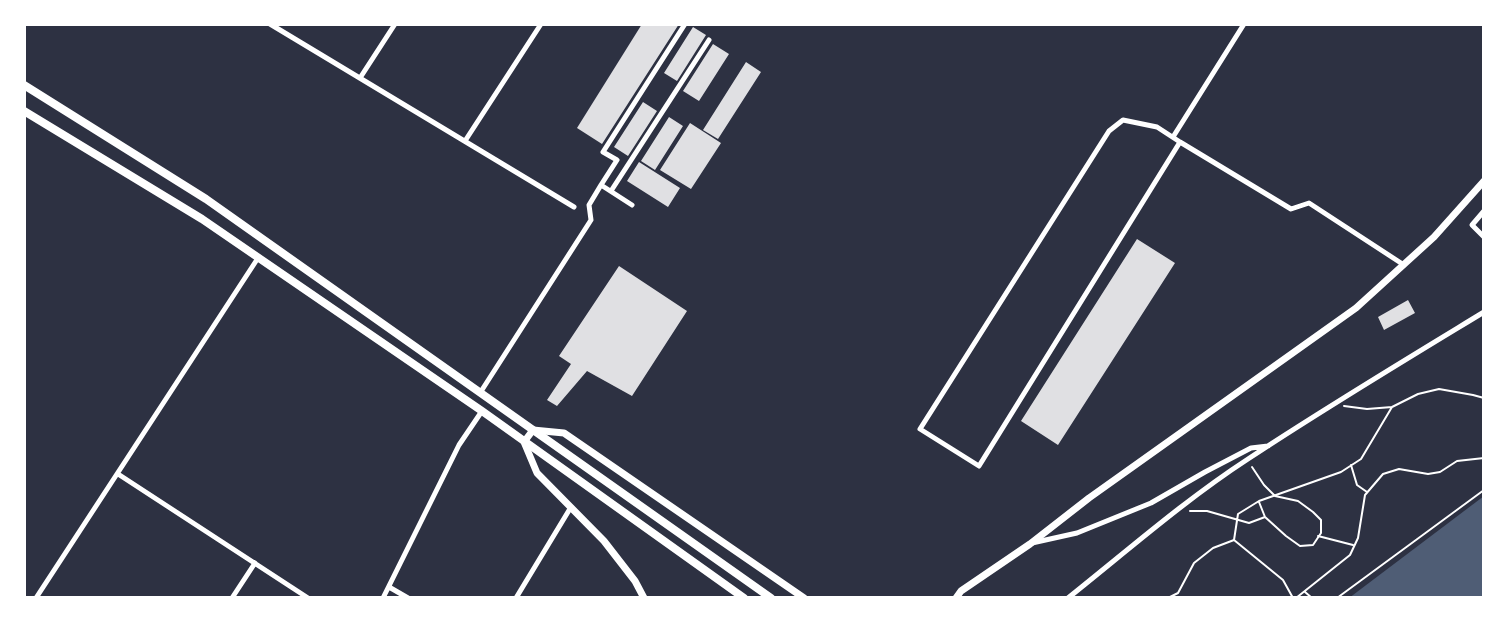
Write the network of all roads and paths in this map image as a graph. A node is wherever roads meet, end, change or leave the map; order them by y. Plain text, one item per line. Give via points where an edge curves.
1 (270, 24) edge
2 (395, 24) edge
3 (540, 24) edge
4 (686, 24) edge
5 (1244, 24) edge
6 (709, 40) dead end
7 (360, 78) junction
8 (24, 85) edge
9 (24, 111) edge
10 (1173, 137) junction
11 (465, 141) junction
12 (1180, 142) junction
13 (1484, 182) edge
14 (601, 185) junction
15 (611, 191) junction
16 (632, 205) dead end
17 (574, 207) dead end
18 (1484, 211) edge
19 (1484, 237) edge
20 (258, 258) junction
21 (1404, 265) junction
22 (1484, 312) edge
23 (480, 393) junction
24 (1484, 398) edge
25 (1333, 404) junction
26 (1392, 406) junction
27 (482, 411) junction
28 (533, 430) junction
29 (525, 442) junction
30 (1269, 446) junction
31 (1484, 458) edge
32 (1247, 459) junction
33 (1351, 465) junction
34 (118, 474) junction
35 (1484, 490) edge
36 (1367, 492) junction
37 (1275, 496) junction
38 (1259, 501) junction
39 (571, 507) junction
40 (1174, 512) junction
41 (1265, 517) junction
42 (1237, 519) junction
43 (1318, 536) junction
44 (1234, 540) junction
45 (1030, 544) junction
46 (1354, 545) junction
47 (255, 563) junction
48 (389, 587) junction
49 (1305, 591) junction
50 (36, 598) edge
51 (232, 598) edge
52 (309, 598) edge
53 (383, 598) edge
54 (408, 598) edge
55 (516, 598) edge
56 (644, 598) edge
57 (744, 598) edge
58 (771, 598) edge
59 (804, 598) edge
60 (956, 598) edge
61 (1068, 598) edge
62 (1168, 598) edge
63 (1294, 598) edge
64 (1312, 598) edge
65 (1336, 598) edge

1 - 7 street
2 - 7 street
3 - 11 street
4 - 14 street via 603,152 617,160
5 - 10 street
6 - 15 street
7 - 11 street
8 - 23 main road via 206,199
9 - 20 main road via 202,219
10 - 12 street
10 - 12 street via 1157,128 1123,120 1109,131 920,429 979,466
11 - 17 street
12 - 21 street via 1291,209 1309,203
13 - 21 street
14 - 15 street
14 - 23 street via 590,205 591,220
15 - 16 street
18 - 19 street via 1472,225
20 - 27 main road
20 - 34 street
21 - 45 street via 1356,308
22 - 25 street
23 - 28 main road
24 - 26 path via 1439,389
25 - 26 path via 1367,409
25 - 30 street
26 - 33 path via 1361,459
27 - 29 main road
27 - 48 street via 459,445
28 - 29 street
28 - 58 main road
28 - 59 street via 564,433
29 - 39 street via 537,473
29 - 57 main road
30 - 32 street
30 - 45 street via 1251,448 1150,503 1077,533
31 - 36 path via 1457,461 1440,472 1428,474 1399,469 1383,474
32 - 37 path
32 - 40 street
33 - 36 path via 1357,485
33 - 37 path
34 - 47 street
34 - 50 street
35 - 65 path
36 - 46 path
37 - 38 path
37 - 43 path via 1298,501 1313,512 1321,520
38 - 41 path
38 - 42 path via 1238,514
39 - 55 street
39 - 56 street via 604,541
40 - 42 path via 1208,511
40 - 61 street
41 - 42 path via 1249,523
41 - 43 path via 1300,546 1313,545
42 - 44 path
43 - 46 path
44 - 62 path via 1213,548 1194,563 1178,593
44 - 63 path via 1283,580
45 - 60 street
46 - 49 path via 1350,555
47 - 51 street
47 - 52 street
48 - 53 street
48 - 54 street
49 - 63 path
49 - 64 path

